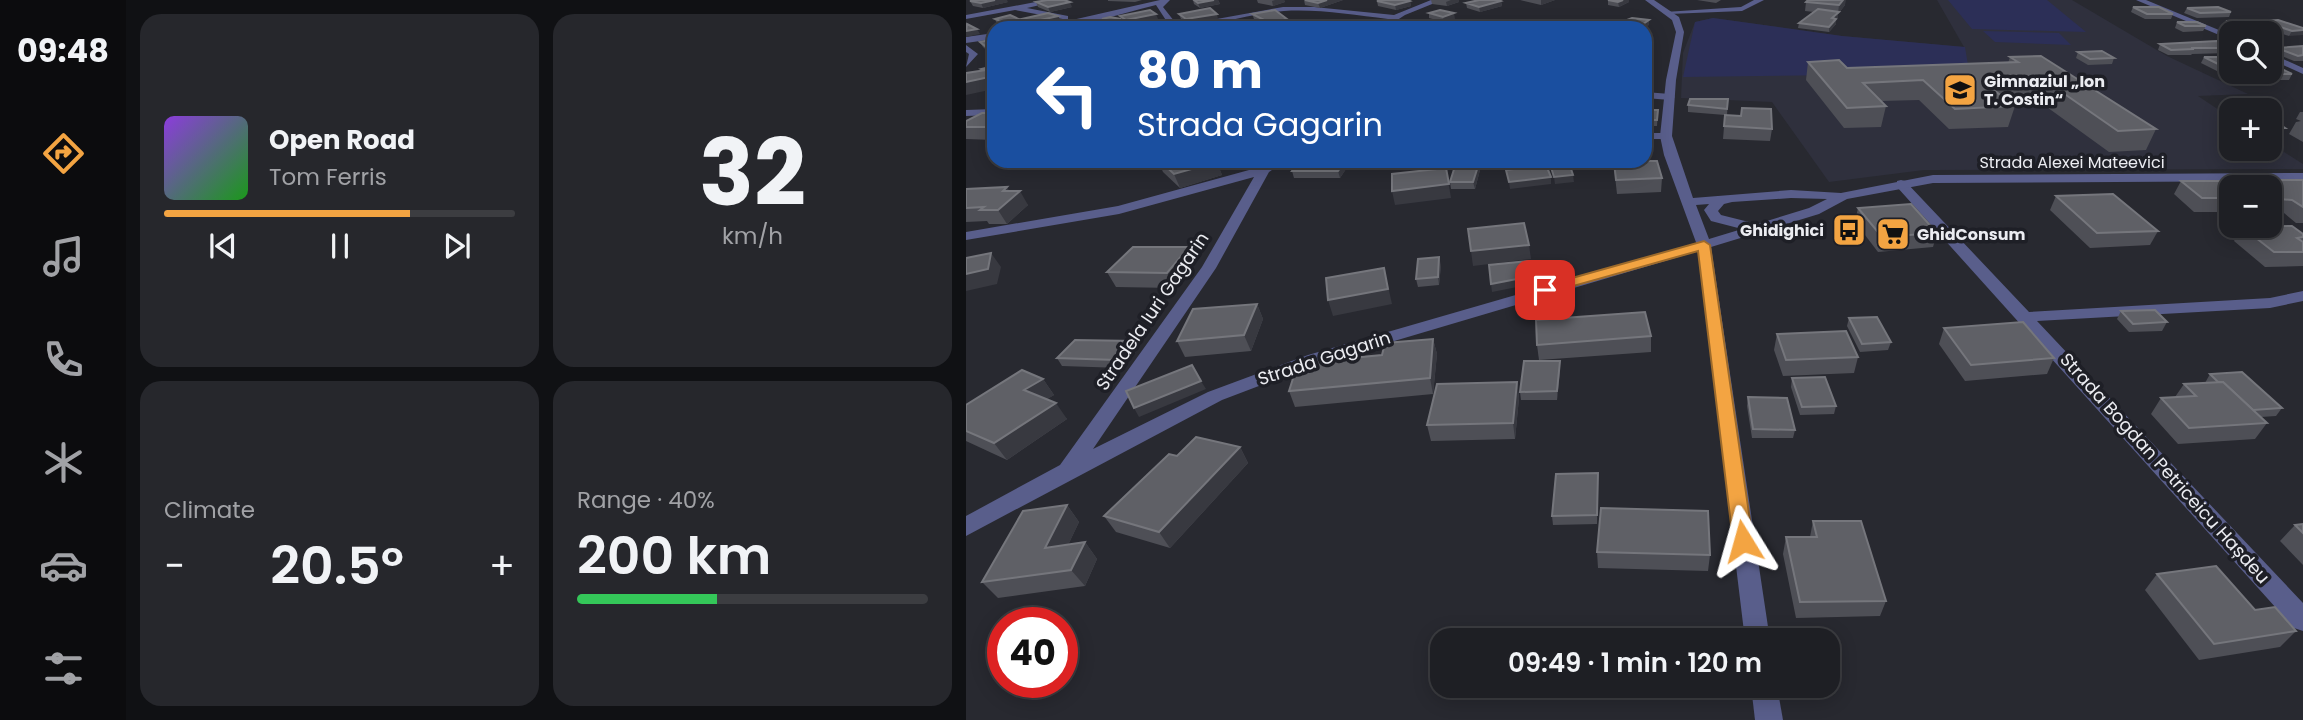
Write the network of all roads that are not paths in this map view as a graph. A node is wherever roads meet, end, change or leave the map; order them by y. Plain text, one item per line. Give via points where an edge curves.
1 (1058, 0) edge
2 (1166, 0) edge
3 (1438, 0) edge
4 (1649, 0) edge
5 (1760, 0) edge
6 (2140, 0) edge
7 (1016, 8) junction
8 (1669, 12) junction
9 (966, 17) edge
10 (1395, 17) junction
11 (1078, 21) edge
12 (1087, 21) edge
13 (1170, 21) edge
14 (1219, 21) edge
15 (1389, 21) edge
16 (2219, 33) edge
17 (987, 39) edge
18 (967, 46) edge
19 (2282, 61) edge
20 (966, 64) edge
21 (2303, 71) edge
22 (1652, 96) edge
23 (1670, 97) junction
24 (987, 112) edge
25 (966, 113) edge
26 (1652, 136) edge
27 (1667, 136) junction
28 (1268, 168) edge
29 (1264, 170) junction
30 (2303, 177) edge
31 (1901, 184) junction
32 (1843, 196) junction
33 (1730, 199) junction
34 (1687, 202) junction
35 (1763, 226) junction
36 (966, 236) edge
37 (1704, 245) junction
38 (2303, 296) edge
39 (2027, 317) junction
40 (1067, 471) junction
41 (966, 527) edge
42 (2301, 614) edge
43 (1755, 628) edge
44 (1766, 698) edge
45 (1769, 720) edge

1 - 7 street
2 - 12 street
2 - 13 street via 1159,7
3 - 10 street
4 - 8 street
5 - 8 street via 1742,9
6 - 16 street
7 - 9 street
7 - 11 street
8 - 23 street via 1681,32
10 - 14 street via 1283,9
10 - 15 street
17 - 18 street
18 - 20 street via 974,54
19 - 21 street
22 - 23 street
23 - 27 street
24 - 25 street
26 - 27 street
27 - 34 street
28 - 29 street
29 - 36 street via 1119,210
29 - 40 street, Stradela Iuri Gagarin via 1209,268
30 - 31 street, Strada Alexei Mateevici via 1959,177
31 - 32 street, Strada Alexei Mateevici
31 - 39 street, Strada Bogdan Petriceicu Hașdeu
32 - 33 street
32 - 35 street, Strada Gagarin via 1814,211
33 - 34 street
33 - 35 street via 1711,210 1716,218 1740,226
34 - 37 street
35 - 37 street, Strada Gagarin
37 - 40 street, Strada Gagarin via 1314,359 1215,396
37 - 43 street
38 - 39 street via 2270,303
39 - 42 street, Strada Bogdan Petriceicu Hașdeu
40 - 41 street, Strada Gagarin
44 - 45 street

